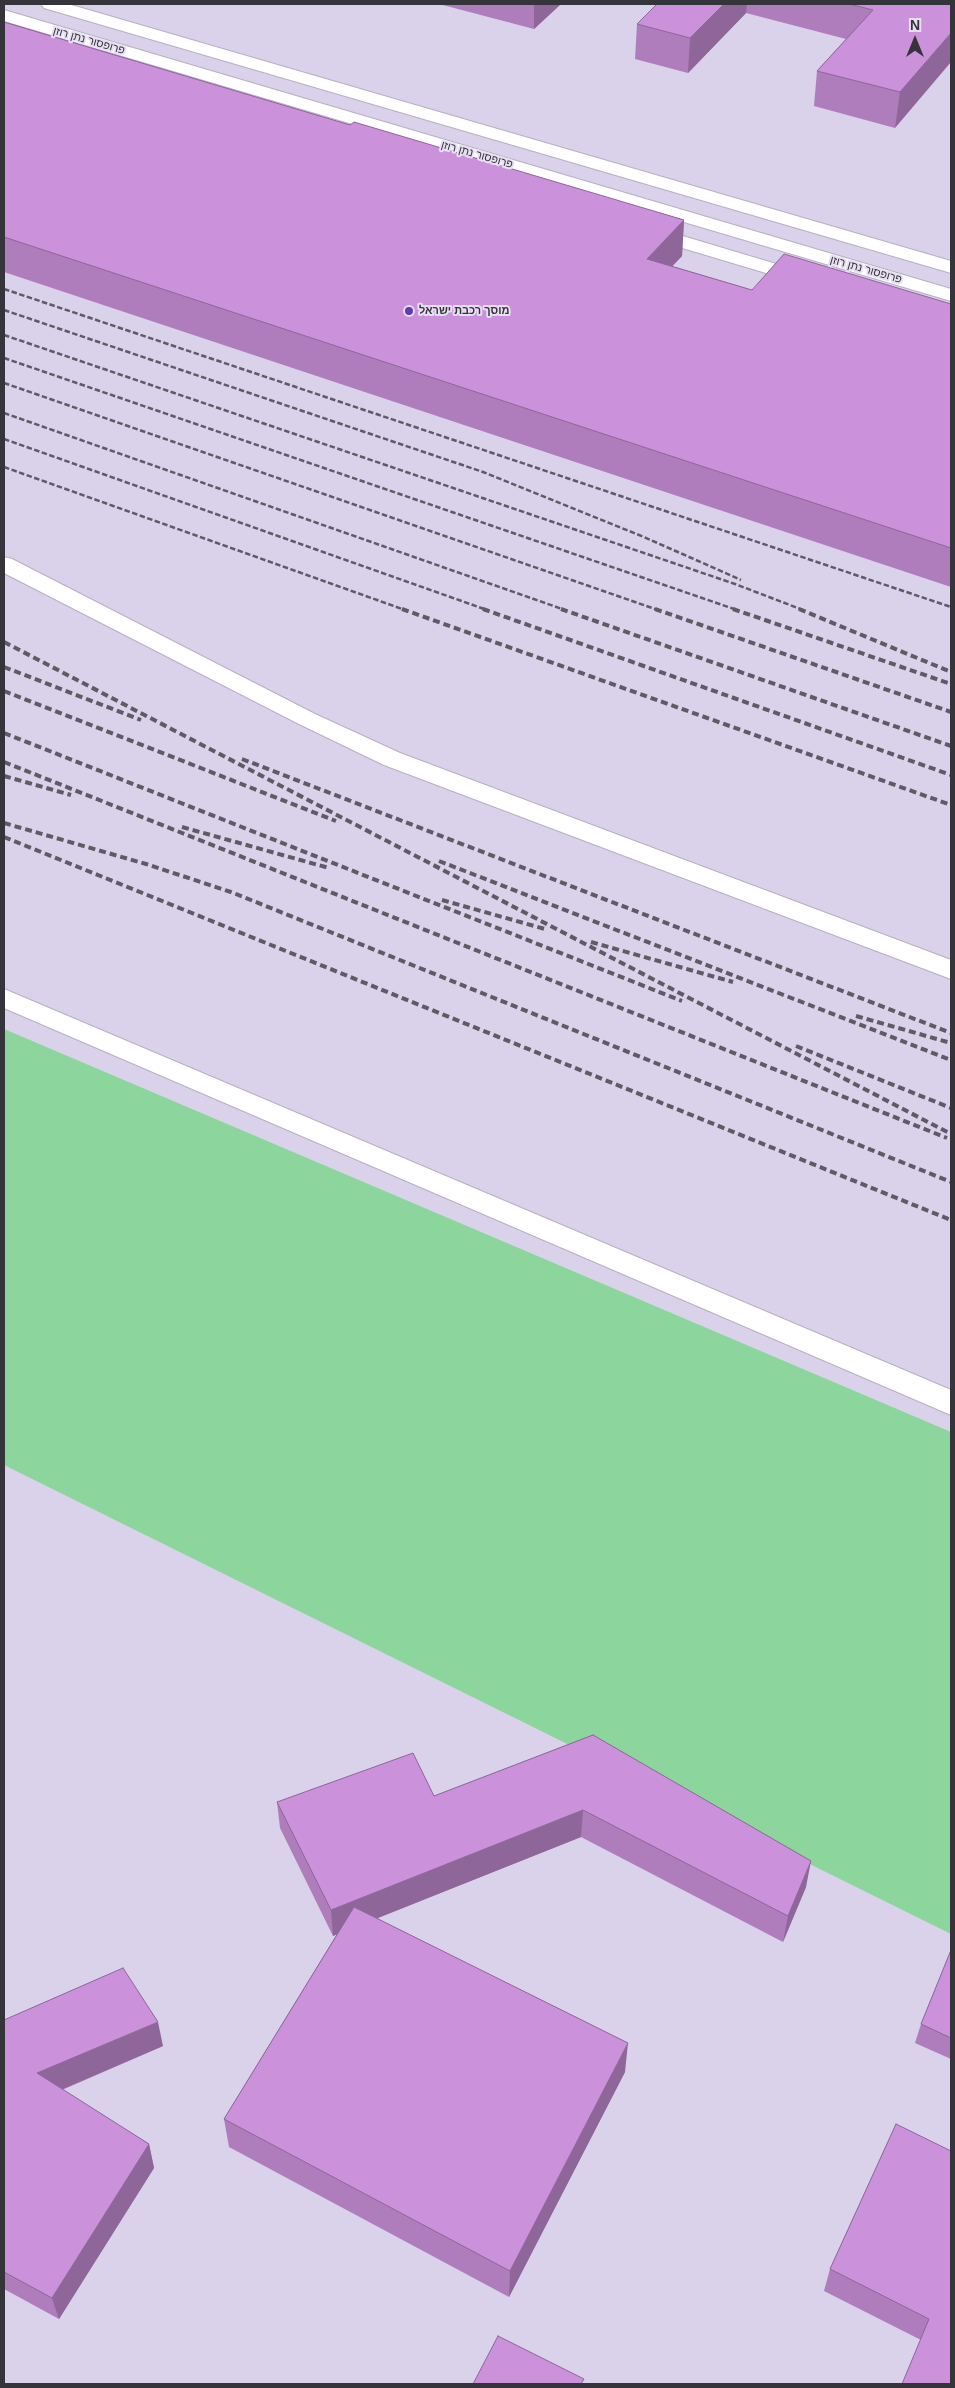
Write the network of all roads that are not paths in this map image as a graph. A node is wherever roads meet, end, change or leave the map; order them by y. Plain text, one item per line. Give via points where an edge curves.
1 (50, 4) edge
2 (4, 15) edge
3 (626, 225) edge
4 (951, 267) edge
5 (827, 285) edge
6 (951, 295) edge
7 (4, 564) edge
8 (951, 970) edge
9 (4, 998) edge
10 (951, 1403) edge

1 - 4 street, פרופסור נתן רוזן
2 - 6 street, פרופסור נתן רוזן
3 - 5 street
7 - 8 street via 328,730 392,759
9 - 10 street

